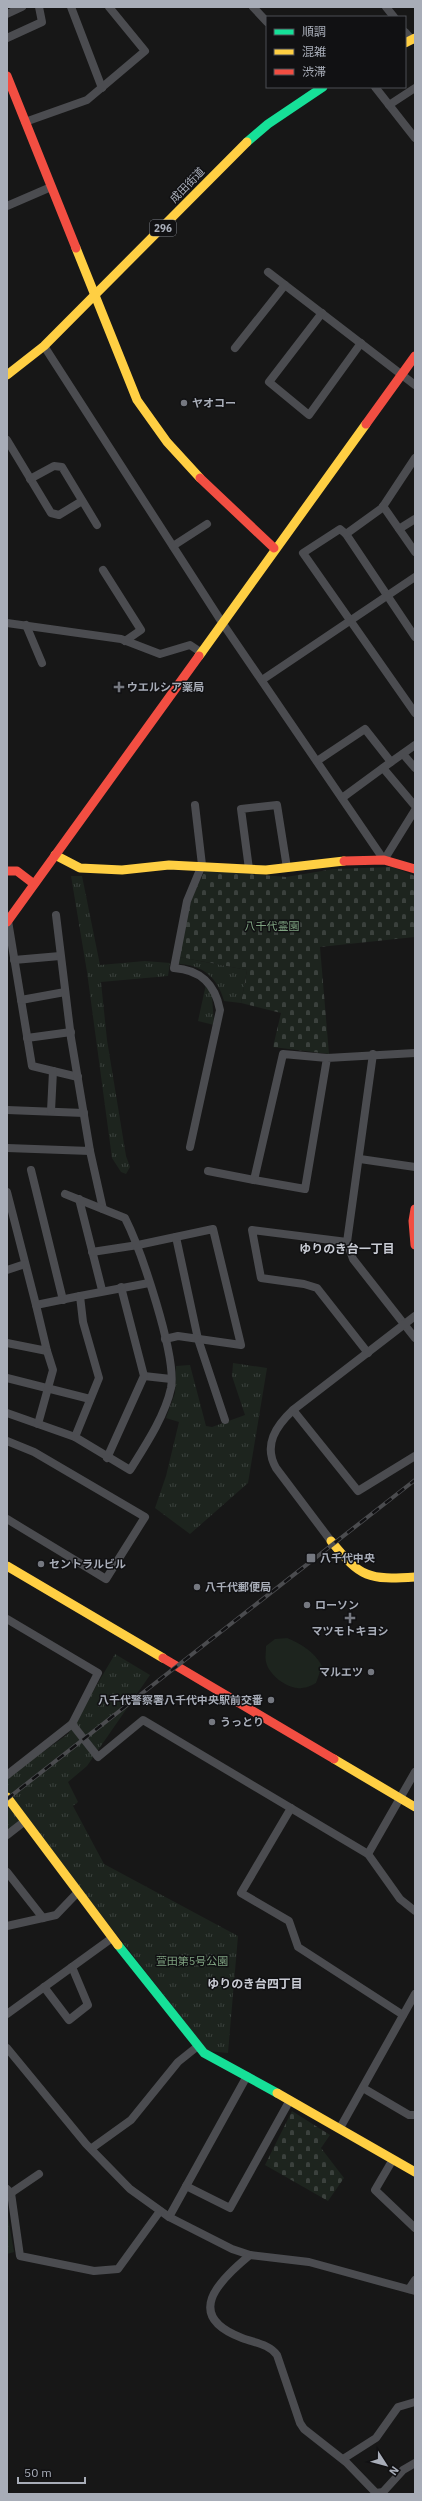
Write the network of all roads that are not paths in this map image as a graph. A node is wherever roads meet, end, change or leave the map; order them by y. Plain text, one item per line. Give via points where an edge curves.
1 (22, 7) edge
2 (39, 7) edge
3 (71, 7) edge
4 (109, 7) edge
5 (386, 7) edge
6 (256, 8) edge
7 (7, 14) edge
8 (393, 16) edge
9 (266, 21) edge
10 (7, 38) edge
11 (7, 76) edge
12 (102, 88) junction
13 (322, 88) edge
14 (376, 88) edge
15 (415, 88) edge
16 (388, 105) junction
17 (25, 122) junction
18 (414, 137) edge
19 (51, 187) junction
20 (7, 206) edge
21 (268, 272) dead end
22 (285, 285) junction
23 (95, 296) junction
24 (322, 314) junction
25 (361, 344) junction
26 (44, 346) junction
27 (236, 348) dead end
28 (415, 356) edge
29 (7, 375) edge
30 (402, 375) junction
31 (415, 385) edge
32 (7, 440) edge
33 (415, 458) edge
34 (30, 479) junction
35 (82, 501) junction
36 (383, 506) junction
37 (415, 519) edge
38 (207, 524) dead end
39 (97, 525) dead end
40 (399, 529) junction
41 (346, 534) junction
42 (173, 546) junction
43 (274, 548) junction
44 (415, 552) edge
45 (103, 570) dead end
46 (415, 576) edge
47 (387, 595) junction
48 (350, 620) junction
49 (7, 623) edge
50 (223, 624) junction
51 (26, 625) junction
52 (415, 637) edge
53 (125, 641) junction
54 (202, 653) junction
55 (42, 663) dead end
56 (262, 680) junction
57 (415, 713) edge
58 (415, 745) edge
59 (403, 754) junction
60 (317, 761) junction
61 (391, 762) junction
62 (383, 768) junction
63 (415, 768) edge
64 (342, 798) junction
65 (195, 805) dead end
66 (415, 806) edge
67 (415, 810) edge
68 (55, 855) junction
69 (384, 860) junction
70 (202, 865) junction
71 (287, 868) junction
72 (249, 869) junction
73 (415, 869) edge
74 (7, 871) edge
75 (34, 884) junction
76 (56, 915) dead end
77 (7, 922) edge
78 (60, 956) junction
79 (14, 960) junction
80 (65, 992) junction
81 (20, 1000) junction
82 (71, 1032) junction
83 (27, 1038) junction
84 (415, 1053) edge
85 (373, 1054) junction
86 (327, 1058) junction
87 (53, 1071) junction
88 (78, 1077) junction
89 (7, 1110) edge
90 (52, 1111) junction
91 (84, 1113) junction
92 (190, 1147) dead end
93 (7, 1148) edge
94 (90, 1151) junction
95 (360, 1159) junction
96 (415, 1167) edge
97 (31, 1170) dead end
98 (208, 1171) dead end
99 (254, 1180) junction
100 (7, 1192) edge
101 (66, 1194) dead end
102 (79, 1199) junction
103 (103, 1209) junction
104 (415, 1212) edge
105 (176, 1237) junction
106 (347, 1242) junction
107 (138, 1245) junction
108 (415, 1245) edge
109 (92, 1252) junction
110 (25, 1264) junction
111 (7, 1270) edge
112 (149, 1283) junction
113 (121, 1287) junction
114 (102, 1290) junction
115 (80, 1296) junction
116 (63, 1300) junction
117 (36, 1305) junction
118 (415, 1316) edge
119 (404, 1325) junction
120 (7, 1334) edge
121 (415, 1338) edge
122 (165, 1339) junction
123 (198, 1339) junction
124 (8, 1343) edge
125 (47, 1352) junction
126 (368, 1353) junction
127 (144, 1376) junction
128 (7, 1378) edge
129 (171, 1379) junction
130 (49, 1388) junction
131 (90, 1399) junction
132 (293, 1410) junction
133 (7, 1413) edge
134 (225, 1420) dead end
135 (38, 1424) junction
136 (74, 1437) junction
137 (7, 1441) edge
138 (415, 1456) edge
139 (107, 1458) junction
140 (7, 1519) edge
141 (331, 1542) joint
142 (7, 1566) edge
143 (415, 1577) edge
144 (7, 1619) edge
145 (72, 1724) junction
146 (415, 1772) edge
147 (7, 1775) edge
148 (7, 1797) edge
149 (400, 1798) junction
150 (415, 1807) edge
151 (291, 1808) junction
152 (25, 1821) junction
153 (7, 1835) edge
154 (368, 1854) junction
155 (7, 1872) edge
156 (78, 1892) junction
157 (415, 1911) edge
158 (43, 1918) junction
159 (7, 1926) edge
160 (112, 1938) junction
161 (72, 1967) junction
162 (44, 1987) junction
163 (415, 1994) edge
164 (7, 2014) edge
165 (403, 2015) junction
166 (198, 2046) junction
167 (7, 2048) edge
168 (10, 2060) edge
169 (247, 2076) junction
170 (363, 2088) junction
171 (290, 2100) junction
172 (415, 2115) edge
173 (340, 2128) junction
174 (92, 2148) junction
175 (392, 2161) junction
176 (415, 2172) edge
177 (39, 2174) dead end
178 (186, 2186) junction
179 (9, 2191) edge
180 (160, 2211) junction
181 (169, 2216) junction
182 (415, 2228) edge
183 (250, 2255) junction
184 (415, 2280) edge
185 (412, 2290) edge
186 (415, 2297) edge
187 (415, 2402) edge
188 (343, 2459) junction
189 (415, 2463) edge
190 (376, 2493) edge

1 - 7 street
2 - 10 street via 42,22
3 - 12 street
4 - 12 street via 145,52
5 - 8 street
6 - 9 street
11 - 17 main road
12 - 17 street via 88,100
13 - 23 main road, 成田街道 / 296 via 268,124 241,147
14 - 16 street
15 - 16 street
16 - 18 street
17 - 19 main road
19 - 20 street
19 - 23 main road
21 - 22 street
22 - 24 street
22 - 27 street
23 - 26 main road, 成田街道 / 296
23 - 43 main road via 137,400 154,429 192,472
24 - 25 street
24 - 25 street via 269,382 309,415
25 - 30 street
26 - 29 main road, 成田街道 / 296
26 - 42 street
28 - 30 main road
30 - 31 street
30 - 43 main road
32 - 34 street
33 - 36 street
34 - 35 street via 54,515
34 - 35 street via 58,464
35 - 39 street
36 - 40 street
36 - 41 street
37 - 40 street
38 - 42 street
40 - 44 street
41 - 47 street
41 - 48 street via 340,530 303,553
42 - 50 street
43 - 50 main road
45 - 53 street via 141,630
46 - 47 street
47 - 48 street
47 - 52 street
48 - 56 street
48 - 57 street
49 - 51 street
50 - 54 main road
50 - 56 street
51 - 53 street
51 - 55 street
53 - 54 street via 160,654 190,645
54 - 68 main road
56 - 60 street
58 - 59 street
59 - 61 street
59 - 63 street
60 - 61 street via 365,729
60 - 64 street
61 - 62 street
62 - 64 street
62 - 66 street
64 - 69 street
65 - 70 street
67 - 69 street
68 - 70 main road via 80,868 122,870 169,865
68 - 75 main road
69 - 71 main road via 364,859
69 - 73 main road
70 - 72 main road
70 - 92 street via 186,901 174,968 191,970 202,975 218,997 220,1010
71 - 72 main road
71 - 72 street via 277,805 241,809
74 - 75 main road via 17,871
75 - 77 main road
76 - 78 street
77 - 79 street
78 - 79 street
78 - 80 street
79 - 81 street
80 - 81 street
80 - 82 street
81 - 83 street
82 - 83 street
82 - 88 street
83 - 87 street via 32,1066
84 - 85 street
85 - 86 street
85 - 95 street
86 - 99 street via 283,1054
86 - 99 street via 305,1189
87 - 88 street
87 - 90 street
88 - 91 street
89 - 90 street
90 - 91 street
91 - 94 street
93 - 94 street
94 - 103 street
95 - 96 street
95 - 106 street
97 - 116 street
98 - 99 street
100 - 110 street
101 - 102 street
102 - 103 street
102 - 109 street
103 - 107 street via 125,1218
104 - 108 main road
105 - 107 street
105 - 123 street
105 - 123 street via 213,1229 241,1345
106 - 119 street via 353,1259
106 - 126 street via 252,1230 261,1278 317,1288
107 - 109 street
107 - 112 street
109 - 114 street
110 - 111 street
110 - 117 street
112 - 113 street
112 - 122 street
113 - 114 street
113 - 127 street
114 - 115 street
115 - 116 street
115 - 131 street via 83,1322 99,1378
116 - 117 street
117 - 125 street
118 - 119 street
119 - 121 street
119 - 126 street
120 - 124 street
122 - 123 street via 178,1336
122 - 129 street via 171,1359
123 - 134 street
124 - 125 street
125 - 130 street via 53,1370
126 - 132 street
127 - 129 street
127 - 139 street
128 - 130 street
129 - 139 street via 171,1388 152,1435 130,1470
130 - 131 street
130 - 135 street
131 - 136 street
132 - 138 street via 358,1491
132 - 141 street via 278,1424 272,1436 272,1462
133 - 135 street
135 - 136 street
136 - 139 street
137 - 140 street via 34,1452 145,1517 106,1579
141 - 143 main road via 350,1565 365,1575 377,1579
142 - 149 main road
144 - 145 street via 98,1672
145 - 147 street
145 - 151 street via 98,1757 143,1720
146 - 149 street
148 - 152 main road
149 - 150 main road
149 - 154 street
151 - 154 street
151 - 165 street via 241,1893 289,1921 298,1947
152 - 153 street
152 - 156 main road
154 - 157 street via 400,1899
155 - 158 street
156 - 158 street via 56,1915
156 - 160 main road
158 - 159 street
160 - 161 street
160 - 166 main road
161 - 162 street
161 - 162 street via 88,2005 69,2020
162 - 164 street
163 - 165 street
165 - 170 street
166 - 169 main road via 216,2062
166 - 174 street via 178,2062 131,2120
167 - 168 street
168 - 174 street
169 - 171 main road
169 - 178 street
170 - 172 street via 409,2115
170 - 173 street
171 - 173 main road
171 - 178 street via 230,2208
173 - 175 main road
174 - 180 street via 130,2189
175 - 176 main road
175 - 182 street via 375,2190
177 - 179 street
178 - 181 street
179 - 180 street via 20,2256 94,2271 118,2269
180 - 181 street
181 - 183 street via 232,2249
183 - 185 street via 309,2262
183 - 188 street via 214,2292 209,2309 213,2320 241,2338 272,2347 281,2364 300,2423 308,2433
184 - 185 street
185 - 186 street
187 - 188 street via 398,2407 376,2438
188 - 190 street
189 - 190 street via 403,2470 383,2492

